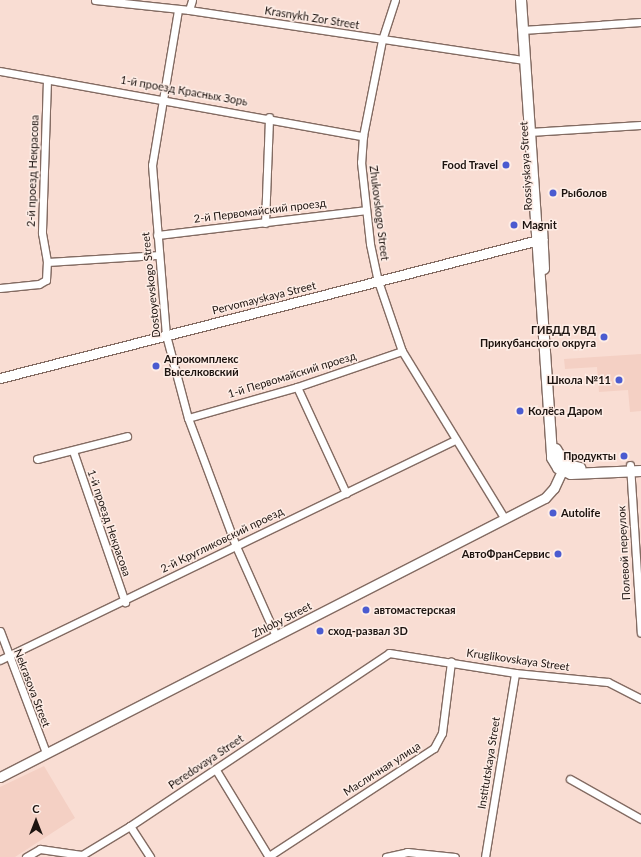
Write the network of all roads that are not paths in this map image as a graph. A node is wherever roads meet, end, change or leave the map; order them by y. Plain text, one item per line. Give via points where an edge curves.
1 (96, 0) edge
2 (192, 0) edge
3 (395, 0) edge
4 (521, 0) edge
5 (527, 0) edge
6 (178, 10) junction
7 (189, 10) junction
8 (641, 22) edge
9 (526, 30) junction
10 (382, 40) junction
11 (524, 60) junction
12 (0, 71) edge
13 (47, 80) junction
14 (163, 98) junction
15 (269, 117) junction
16 (641, 125) edge
17 (533, 132) junction
18 (363, 136) junction
19 (366, 210) junction
20 (265, 223) junction
21 (157, 235) junction
22 (539, 241) junction
23 (157, 255) junction
24 (47, 262) junction
25 (378, 281) junction
26 (0, 288) edge
27 (166, 335) junction
28 (402, 351) junction
29 (0, 378) edge
30 (297, 387) junction
31 (188, 418) junction
32 (127, 436) dead end
33 (455, 440) junction
34 (73, 451) junction
35 (37, 459) dead end
36 (641, 465) edge
37 (569, 468) junction
38 (634, 470) edge
39 (346, 492) junction
40 (504, 519) junction
41 (235, 544) junction
42 (125, 602) junction
43 (0, 631) edge
44 (641, 633) edge
45 (276, 636) junction
46 (389, 653) joint
47 (8, 657) junction
48 (0, 660) edge
49 (451, 662) junction
50 (514, 673) junction
51 (641, 699) edge
52 (46, 753) junction
53 (216, 770) junction
54 (0, 777) edge
55 (570, 779) dead end
56 (641, 819) edge
57 (130, 826) junction
58 (26, 857) edge
59 (150, 857) edge
60 (269, 857) edge
61 (386, 857) edge
62 (455, 857) edge
63 (485, 857) edge

1 - 6 street, Krasnykh Zor Street
2 - 7 street
3 - 10 street, Zhukovskogo Street
4 - 9 main road, Rossiyskaya Street
5 - 9 main road, Rossiyskaya Street
6 - 7 street, Krasnykh Zor Street
6 - 14 street, Dostoyevskogo Street
7 - 10 street, Krasnykh Zor Street
8 - 9 street
9 - 11 main road, Rossiyskaya Street
9 - 17 main road, Rossiyskaya Street
10 - 11 street, Krasnykh Zor Street
10 - 18 street, Zhukovskogo Street
11 - 17 main road, Rossiyskaya Street
12 - 13 street, 1-й проезд Красных Зорь
13 - 14 street, 1-й проезд Красных Зорь
13 - 24 street, 2-й проезд Некрасова via 42,233
14 - 15 street, 1-й проезд Красных Зорь
14 - 21 street, Dostoyevskogo Street via 152,165
15 - 18 street, 1-й проезд Красных Зорь
15 - 20 street
16 - 17 street
17 - 22 main road, Rossiyskaya Street
18 - 19 street, Zhukovskogo Street via 361,162
19 - 20 street, 2-й Первомайский проезд
19 - 25 street, Zhukovskogo Street
20 - 21 street, 2-й Первомайский проезд
21 - 23 street, Dostoyevskogo Street
22 - 25 street, Pervomayskaya Street
22 - 37 main road, Rossiyskaya Street via 543,250 553,424 557,452
22 - 37 main road, Rossiyskaya Street via 549,439 552,458
23 - 24 street
23 - 27 street, Dostoyevskogo Street
24 - 26 street via 46,280 38,284
25 - 27 street, Pervomayskaya Street
25 - 28 street, Zhukovskogo Street
27 - 29 street, Pervomayskaya Street
27 - 31 street, Dostoyevskogo Street
28 - 30 street, 1-й Первомайский проезд
28 - 33 street, Zhukovskogo Street
30 - 31 street, 1-й Первомайский проезд
30 - 39 street
31 - 41 street, Dostoyevskogo Street
32 - 34 street
33 - 39 street, 2-й Кругликовский проезд
33 - 40 street, Zhukovskogo Street
34 - 35 street
34 - 42 street, 1-й проезд Некрасова
36 - 38 main road
37 - 38 main road
37 - 38 main road via 578,474
37 - 40 street, Zhloby Street via 545,498
38 - 44 street, Полевой переулок
39 - 41 street, 2-й Кругликовский проезд
40 - 45 street, Zhloby Street
41 - 42 street, 2-й Кругликовский проезд
41 - 45 street, Dostoyevskogo Street
42 - 47 street, 2-й Кругликовский проезд
43 - 47 street, Nekrasova Street
45 - 52 street, Zhloby Street
46 - 49 street, Kruglikovskaya Street
46 - 53 street, Peredovaya Street
47 - 48 street, 2-й Кругликовский проезд
47 - 52 street, Nekrasova Street
49 - 50 street, Kruglikovskaya Street
49 - 60 street, Масличная улица via 442,732 434,748
50 - 51 street, Kruglikovskaya Street via 608,682
50 - 63 street, Institutskaya Street
52 - 54 street, Zhloby Street
53 - 57 street, Peredovaya Street
53 - 60 street
55 - 56 street
57 - 58 street, Peredovaya Street via 82,855 40,849
57 - 59 street
61 - 62 street via 407,852

